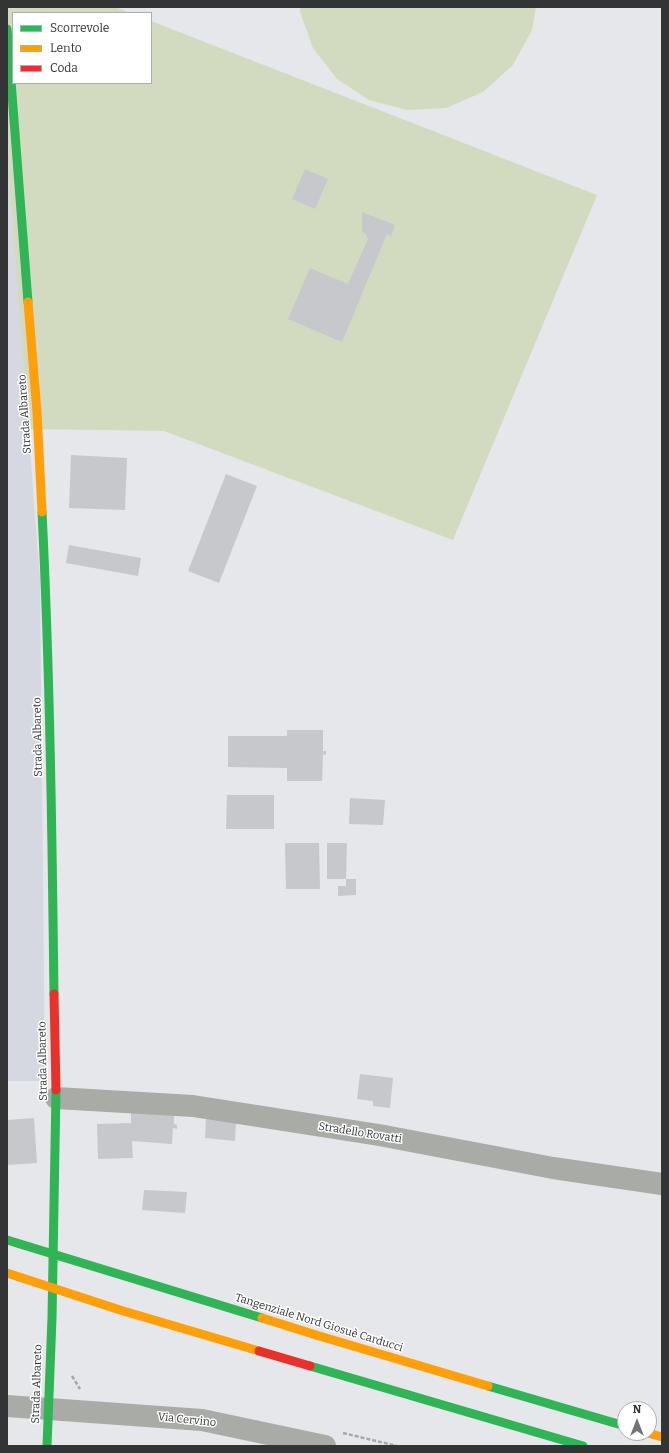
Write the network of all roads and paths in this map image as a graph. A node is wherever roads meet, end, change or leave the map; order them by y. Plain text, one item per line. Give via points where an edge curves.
1 (7, 29) edge
2 (56, 1098) junction
3 (662, 1184) edge
4 (7, 1240) edge
5 (7, 1273) edge
6 (7, 1406) edge
7 (48, 1409) junction
8 (617, 1424) edge
9 (47, 1446) edge
10 (325, 1446) edge
11 (583, 1446) edge

1 - 2 main road, Strada Albareto via 37,412 46,589 52,782
2 - 3 street, Stradello Rovatti via 193,1106 379,1135 553,1168
2 - 7 main road, Strada Albareto
4 - 8 main road, Tangenziale Nord Giosuè Carducci, bridge
5 - 11 main road, bridge via 120,1310
6 - 7 street, Via Cervino
7 - 9 main road, Strada Albareto
7 - 10 street, Via Cervino via 202,1420

